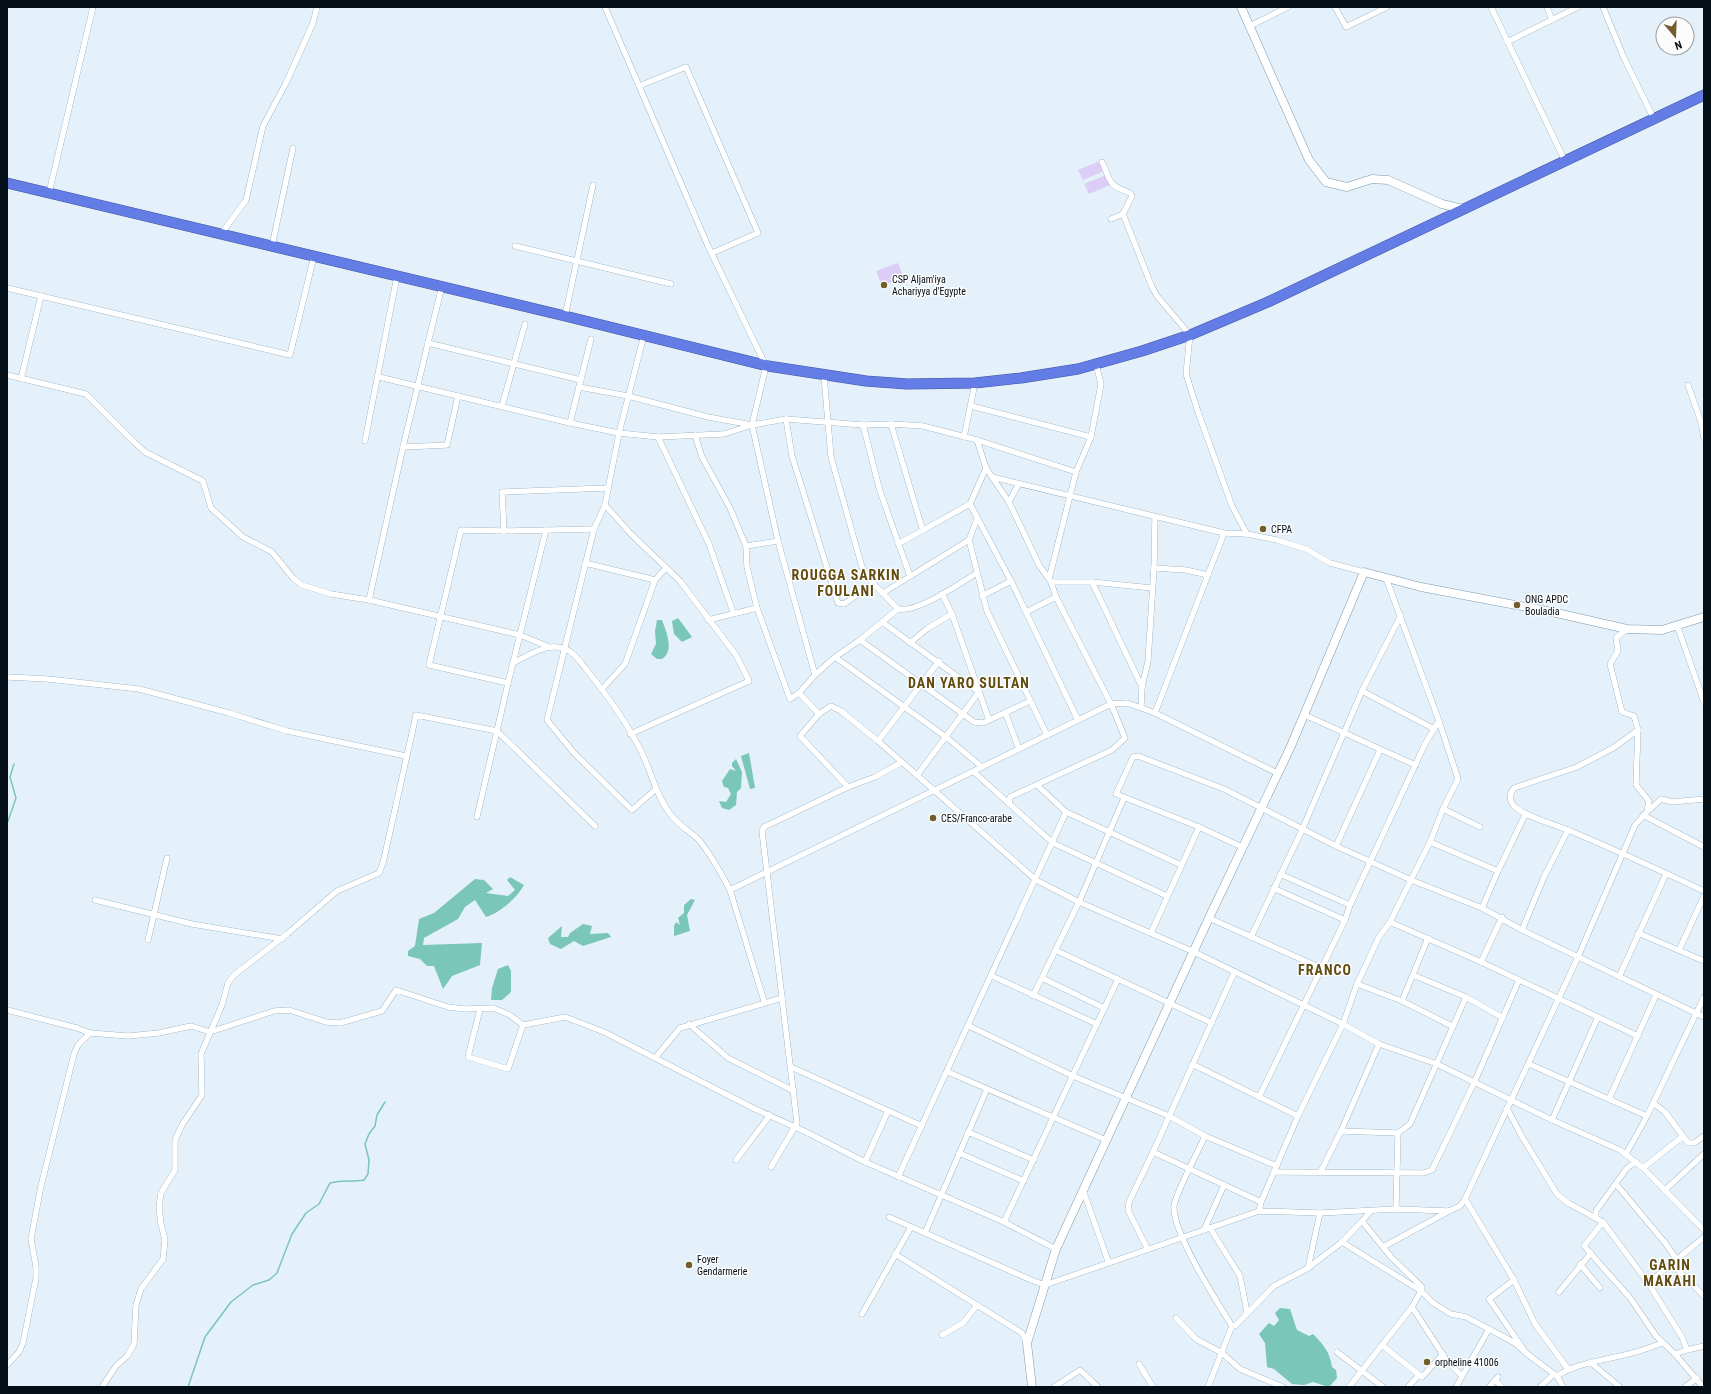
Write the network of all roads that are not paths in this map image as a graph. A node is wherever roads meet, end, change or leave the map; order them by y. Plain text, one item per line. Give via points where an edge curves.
1 (93, 7) edge
2 (317, 7) edge
3 (605, 7) edge
4 (1241, 7) edge
5 (1288, 7) edge
6 (1335, 7) edge
7 (1387, 7) edge
8 (1491, 7) edge
9 (1547, 7) edge
10 (1578, 7) edge
11 (1603, 7) edge
12 (1552, 20) junction
13 (1250, 26) junction
14 (1507, 42) junction
15 (639, 86) junction
16 (1704, 95) edge
17 (1654, 119) junction
18 (293, 148) dead end
19 (1565, 161) junction
20 (1102, 162) dead end
21 (7, 183) edge
22 (593, 184) dead end
23 (49, 193) junction
24 (1464, 209) junction
25 (1124, 214) junction
26 (1111, 219) dead end
27 (221, 234) junction
28 (272, 246) junction
29 (515, 246) dead end
30 (712, 253) junction
31 (314, 256) junction
32 (577, 261) junction
33 (397, 276) junction
34 (670, 284) dead end
35 (442, 286) junction
36 (7, 288) edge
37 (41, 296) junction
38 (565, 316) junction
39 (525, 324) dead end
40 (644, 335) junction
41 (1190, 335) junction
42 (591, 339) dead end
43 (428, 343) junction
44 (1096, 364) junction
45 (514, 365) junction
46 (766, 366) junction
47 (7, 375) edge
48 (824, 376) junction
49 (379, 377) junction
50 (21, 379) junction
51 (581, 380) junction
52 (975, 383) junction
53 (1688, 384) dead end
54 (418, 387) junction
55 (579, 387) junction
56 (458, 396) junction
57 (628, 396) junction
58 (502, 406) junction
59 (971, 406) junction
60 (786, 419) junction
61 (570, 423) junction
62 (829, 424) junction
63 (891, 424) junction
64 (752, 425) junction
65 (863, 425) junction
66 (619, 433) junction
67 (694, 435) junction
68 (658, 437) junction
69 (964, 437) junction
70 (1091, 437) junction
71 (1704, 438) edge
72 (977, 440) junction
73 (365, 441) dead end
74 (402, 447) junction
75 (986, 468) junction
76 (1076, 472) junction
77 (992, 477) junction
78 (1018, 485) junction
79 (608, 488) junction
80 (1070, 497) junction
81 (1009, 502) junction
82 (970, 504) junction
83 (605, 505) junction
84 (1155, 517) junction
85 (977, 519) junction
86 (594, 529) junction
87 (546, 530) junction
88 (504, 531) junction
89 (923, 531) junction
90 (1224, 533) junction
91 (1247, 534) junction
92 (969, 540) junction
93 (778, 541) junction
94 (898, 544) junction
95 (746, 546) junction
96 (585, 563) junction
97 (666, 568) junction
98 (1154, 568) junction
99 (1364, 572) junction
100 (977, 573) junction
101 (1208, 575) junction
102 (910, 576) junction
103 (1386, 578) junction
104 (655, 580) junction
105 (1010, 581) junction
106 (1050, 581) junction
107 (1092, 582) junction
108 (874, 583) junction
109 (1152, 588) junction
110 (883, 593) junction
111 (942, 594) junction
112 (982, 596) junction
113 (1056, 597) junction
114 (369, 600) junction
115 (757, 608) junction
116 (898, 609) junction
117 (734, 612) junction
118 (1026, 612) junction
119 (952, 614) junction
120 (1401, 615) junction
121 (441, 616) junction
122 (1704, 617) edge
123 (708, 620) junction
124 (882, 622) junction
125 (1677, 625) junction
126 (1627, 629) junction
127 (520, 634) junction
128 (860, 640) junction
129 (910, 643) junction
130 (547, 646) junction
131 (564, 649) junction
132 (835, 657) junction
133 (939, 661) junction
134 (514, 663) junction
135 (815, 675) junction
136 (7, 677) edge
137 (508, 683) junction
138 (923, 684) junction
139 (1142, 687) junction
140 (602, 688) junction
141 (1362, 691) junction
142 (979, 692) junction
143 (799, 693) junction
144 (1030, 701) junction
145 (1704, 702) edge
146 (1111, 704) junction
147 (1141, 707) junction
148 (905, 708) junction
149 (1005, 712) junction
150 (963, 713) junction
151 (1155, 713) junction
152 (819, 714) junction
153 (1304, 715) junction
154 (989, 720) junction
155 (1078, 720) junction
156 (1439, 720) junction
157 (1434, 729) junction
158 (1638, 730) junction
159 (496, 731) junction
160 (1345, 732) junction
161 (630, 734) junction
162 (1047, 735) junction
163 (946, 737) junction
164 (878, 741) junction
165 (1019, 749) junction
166 (1380, 750) junction
167 (406, 756) junction
168 (902, 762) junction
169 (1416, 765) junction
170 (982, 767) junction
171 (974, 772) junction
172 (1277, 773) junction
173 (918, 774) junction
174 (1037, 785) junction
175 (848, 787) junction
176 (656, 789) junction
177 (935, 791) junction
178 (1124, 798) junction
179 (1704, 799) edge
180 (1009, 804) junction
181 (1260, 808) junction
182 (1443, 809) junction
183 (1066, 812) junction
184 (1526, 813) junction
185 (1644, 814) junction
186 (477, 818) dead end
187 (595, 826) dead end
188 (1199, 827) junction
189 (1480, 827) dead end
190 (1302, 830) junction
191 (1568, 830) junction
192 (1109, 832) junction
193 (1430, 842) junction
194 (1053, 843) junction
195 (1336, 846) junction
196 (1242, 847) junction
197 (1704, 847) edge
198 (1623, 854) junction
199 (167, 858) dead end
200 (1370, 862) junction
201 (1096, 864) junction
202 (1181, 865) junction
203 (1498, 871) junction
204 (767, 872) junction
205 (1280, 874) junction
206 (1666, 874) junction
207 (1036, 880) junction
208 (1411, 880) junction
209 (1273, 888) junction
210 (730, 890) junction
211 (1704, 891) edge
212 (1167, 896) junction
213 (1704, 896) edge
214 (95, 900) dead end
215 (1079, 902) junction
216 (1350, 905) junction
217 (1482, 908) junction
218 (155, 915) junction
219 (1502, 917) junction
220 (1208, 918) junction
221 (1344, 920) junction
222 (1390, 922) junction
223 (1522, 930) junction
224 (1638, 932) junction
225 (1151, 933) junction
226 (1251, 937) junction
227 (1428, 938) junction
228 (282, 939) junction
229 (148, 940) dead end
230 (1055, 950) junction
231 (1679, 950) junction
232 (1194, 952) junction
233 (1578, 957) junction
234 (1704, 961) edge
235 (1481, 962) junction
236 (1321, 968) junction
237 (1234, 973) junction
238 (1413, 974) junction
239 (992, 976) junction
240 (1619, 977) junction
241 (1042, 978) junction
242 (1118, 980) junction
243 (1519, 980) junction
244 (1358, 984) junction
245 (1656, 995) junction
246 (1034, 996) junction
247 (1466, 997) junction
248 (1704, 997) edge
249 (782, 998) junction
250 (1559, 998) junction
251 (764, 1001) junction
252 (1402, 1001) junction
253 (1169, 1003) junction
254 (1303, 1006) junction
255 (1104, 1008) junction
256 (480, 1009) junction
257 (7, 1010) edge
258 (1696, 1014) junction
259 (1598, 1017) junction
260 (1704, 1017) edge
261 (1503, 1018) junction
262 (1212, 1023) junction
263 (689, 1024) junction
264 (1097, 1024) junction
265 (1343, 1024) junction
266 (523, 1025) junction
267 (969, 1026) junction
268 (1452, 1026) junction
269 (210, 1032) junction
270 (90, 1033) junction
271 (1638, 1036) junction
272 (1379, 1044) junction
273 (655, 1058) junction
274 (1192, 1064) junction
275 (1437, 1064) junction
276 (1529, 1064) junction
277 (791, 1067) junction
278 (948, 1072) junction
279 (1072, 1076) junction
280 (1568, 1082) junction
281 (1474, 1083) junction
282 (987, 1089) junction
283 (794, 1091) junction
284 (1260, 1097) junction
285 (1125, 1098) junction
286 (1609, 1099) junction
287 (1510, 1100) junction
288 (1653, 1103) junction
289 (1507, 1108) junction
290 (888, 1111) junction
291 (770, 1115) junction
292 (1169, 1116) junction
293 (1298, 1116) junction
294 (1647, 1116) junction
295 (1053, 1117) junction
296 (1552, 1120) junction
297 (922, 1126) junction
298 (795, 1127) junction
299 (1341, 1131) junction
300 (968, 1132) junction
301 (1398, 1133) junction
302 (1205, 1136) junction
303 (1704, 1136) edge
304 (1682, 1137) junction
305 (1106, 1140) junction
306 (1154, 1152) junction
307 (959, 1153) junction
308 (1626, 1154) junction
309 (1704, 1154) edge
310 (736, 1160) dead end
311 (1034, 1160) junction
312 (865, 1162) junction
313 (1636, 1162) junction
314 (1277, 1166) junction
315 (771, 1167) dead end
316 (1643, 1168) junction
317 (1190, 1169) junction
318 (1274, 1172) junction
319 (1320, 1173) junction
320 (1396, 1173) junction
321 (898, 1177) junction
322 (1024, 1181) junction
323 (1616, 1184) junction
324 (1224, 1185) junction
325 (1083, 1190) junction
326 (1665, 1190) junction
327 (942, 1195) junction
328 (1465, 1199) junction
329 (1261, 1202) junction
330 (1396, 1209) junction
331 (1259, 1210) junction
332 (1371, 1211) junction
333 (1449, 1211) junction
334 (1320, 1213) junction
335 (889, 1217) dead end
336 (1596, 1218) junction
337 (1362, 1221) junction
338 (1004, 1222) junction
339 (1602, 1222) junction
340 (911, 1227) junction
341 (1210, 1228) junction
342 (1204, 1230) junction
343 (1704, 1230) edge
344 (924, 1233) junction
345 (1182, 1237) junction
346 (1704, 1237) edge
347 (1342, 1242) junction
348 (1383, 1247) junction
349 (1147, 1248) junction
350 (1056, 1249) junction
351 (1591, 1253) junction
352 (895, 1254) junction
353 (1677, 1260) junction
354 (1108, 1262) junction
355 (1580, 1264) junction
356 (1673, 1265) junction
357 (1308, 1268) junction
358 (1514, 1280) junction
359 (1648, 1283) junction
360 (1045, 1285) junction
361 (1600, 1288) dead end
362 (1420, 1291) junction
363 (1559, 1292) dead end
364 (1704, 1296) edge
365 (977, 1305) junction
366 (1412, 1307) junction
367 (1247, 1312) junction
368 (862, 1314) dead end
369 (1176, 1318) dead end
370 (1232, 1326) junction
371 (1490, 1329) junction
372 (942, 1335) dead end
373 (1027, 1343) junction
374 (1662, 1343) junction
375 (1383, 1346) junction
376 (1704, 1346) edge
377 (1687, 1350) junction
378 (1337, 1352) dead end
379 (1222, 1353) junction
380 (1526, 1353) junction
381 (1443, 1354) junction
382 (1675, 1354) junction
383 (1590, 1362) junction
384 (1139, 1364) dead end
385 (7, 1365) edge
386 (1568, 1369) junction
387 (1362, 1371) junction
388 (1419, 1375) junction
389 (1555, 1375) junction
390 (1462, 1376) junction
391 (1697, 1378) junction
392 (1056, 1386) edge
393 (102, 1387) edge
394 (1032, 1387) edge
395 (1098, 1387) edge
396 (1153, 1387) edge
397 (1208, 1387) edge
398 (1283, 1387) edge
399 (1349, 1387) edge
400 (1383, 1387) edge
401 (1408, 1387) edge
402 (1456, 1387) edge
403 (1489, 1387) edge
404 (1502, 1387) edge
405 (1540, 1387) edge
406 (1564, 1387) edge
407 (1620, 1387) edge
408 (1685, 1387) edge
409 (1703, 1387) edge

1 - 23 street
2 - 27 street via 313,23 286,83 263,126 246,200
3 - 15 street
4 - 13 street
5 - 13 street
6 - 7 street via 1346,27
8 - 14 street
9 - 12 street
10 - 12 street
11 - 17 street via 1624,58
12 - 14 street
13 - 24 street via 1309,160 1326,182 1348,186 1372,179 1388,180 1442,204
14 - 19 street
15 - 30 street
15 - 30 street via 686,67 758,233
16 - 17 highway
17 - 19 highway
18 - 28 street
19 - 24 highway
20 - 25 street via 1112,186 1132,196
21 - 23 highway
22 - 32 street
23 - 27 highway
24 - 41 highway via 1268,302
25 - 26 street
25 - 41 street via 1157,296
27 - 28 highway
28 - 31 highway
29 - 32 street
30 - 46 street
31 - 33 highway
31 - 37 street via 290,356
32 - 34 street
32 - 38 street
33 - 35 highway
33 - 49 street
35 - 38 highway
35 - 43 street
36 - 37 street
37 - 50 street
38 - 40 highway
39 - 45 street
40 - 46 highway
40 - 57 street
41 - 44 highway
41 - 91 street via 1186,374 1232,506
42 - 51 street
43 - 45 street
43 - 54 street
44 - 52 highway via 1046,375
44 - 70 street via 1101,384
45 - 51 street
45 - 58 street
46 - 48 highway
46 - 64 street
47 - 50 street
48 - 52 highway via 907,384
48 - 62 street
49 - 54 street
49 - 73 street
50 - 114 street via 86,394 145,452 203,481 211,508 242,537 272,552 292,578 302,585 331,594
51 - 55 street
52 - 59 street
53 - 71 street
54 - 56 street
54 - 74 street
55 - 57 street
55 - 61 street
56 - 58 street
56 - 74 street via 447,445
57 - 64 street via 708,417
57 - 66 street
58 - 61 street
59 - 69 street
59 - 70 street
60 - 62 street
60 - 64 street
60 - 108 street via 792,456 838,603 844,604
61 - 66 street
62 - 65 street
62 - 108 street via 831,457 844,506 862,567
63 - 65 street
63 - 69 street via 923,426
63 - 89 street
64 - 67 street via 732,433
64 - 93 street
65 - 94 street via 880,491
66 - 68 street
66 - 79 street
67 - 68 street
67 - 95 street via 702,457 730,508
68 - 117 street via 709,544
69 - 72 street
70 - 76 street
72 - 75 street
72 - 76 street
74 - 114 street
75 - 77 street
75 - 82 street
76 - 80 street
77 - 78 street
77 - 81 street
78 - 80 street
78 - 81 street
79 - 83 street
79 - 88 street via 502,492
80 - 84 street
80 - 106 street
81 - 106 street
82 - 85 street
82 - 89 street
83 - 86 street
83 - 97 street
84 - 90 street
84 - 98 street
85 - 92 street
85 - 105 street
86 - 87 street
86 - 96 street
87 - 88 street
87 - 127 street
88 - 121 street via 461,530
89 - 94 street
90 - 91 street
90 - 101 street
91 - 99 street via 1277,540 1306,550 1330,563
92 - 100 street
92 - 102 street
93 - 95 street
93 - 135 street
94 - 102 street
95 - 115 street via 747,567
96 - 104 street
96 - 131 street
97 - 104 street
97 - 123 street via 680,581
98 - 101 street via 1186,570
98 - 109 street
99 - 103 street
99 - 153 street
100 - 111 street
100 - 112 street
101 - 151 street
102 - 110 street
103 - 120 street
103 - 126 street
104 - 140 street via 625,664
105 - 112 street
105 - 118 street
106 - 107 street
106 - 113 street
107 - 109 street
107 - 139 street
108 - 110 street
109 - 139 street via 1148,661
110 - 116 street
111 - 116 street via 909,609
111 - 119 street
112 - 144 street
113 - 118 street
113 - 146 street
114 - 121 street
115 - 117 street
115 - 143 street via 790,699
116 - 124 street
117 - 123 street
118 - 155 street
119 - 129 street via 928,628
119 - 142 street
120 - 141 street
120 - 156 street
121 - 127 street
121 - 137 street via 429,666
122 - 125 street
123 - 161 street via 736,655 749,681
124 - 128 street
124 - 129 street
125 - 126 street via 1655,631
125 - 145 street
126 - 158 street via 1616,638 1618,652 1610,664 1622,712 1634,716
127 - 130 street
127 - 134 street
128 - 132 street
128 - 138 street
129 - 133 street
130 - 131 street
130 - 134 street
131 - 140 street via 572,652
131 - 176 street via 547,720 574,753 632,810
132 - 135 street
132 - 148 street
133 - 138 street
133 - 142 street
134 - 137 street
135 - 143 street
136 - 167 street via 139,689 287,731
137 - 159 street
138 - 148 street
138 - 150 street
139 - 147 street
140 - 161 street
141 - 157 street
141 - 160 street
142 - 150 street
142 - 154 street
143 - 152 street
144 - 149 street
144 - 162 street
146 - 147 street via 1123,702
146 - 155 street
146 - 174 street via 1126,738 1118,746
147 - 151 street
148 - 163 street
148 - 164 street
149 - 154 street
149 - 165 street
150 - 154 street via 974,722 983,723
150 - 163 street
151 - 172 street
152 - 164 street via 832,707 841,711
152 - 175 street via 800,736
153 - 160 street
153 - 172 street
155 - 162 street
156 - 157 street
156 - 182 street via 1458,777
157 - 169 street
158 - 184 street via 1613,748 1577,768 1514,788 1511,792 1511,801 1514,806
158 - 185 street via 1636,785 1649,801
159 - 167 street via 416,715
159 - 186 street
159 - 187 street
160 - 166 street
160 - 190 street
161 - 176 street via 642,754
162 - 165 street
163 - 170 street
163 - 173 street
164 - 168 street
165 - 170 street
166 - 169 street
166 - 195 street
167 - 228 street via 383,862 378,873 337,891
168 - 173 street
168 - 175 street via 875,777
169 - 200 street
170 - 171 street
171 - 177 street
171 - 180 street
172 - 181 street
173 - 177 street
174 - 180 street via 1010,797
174 - 183 street
175 - 204 street via 764,827 762,831
176 - 210 street via 671,815 698,839
177 - 204 street
177 - 207 street
178 - 181 street via 1116,794 1131,759 1136,756 1224,789
178 - 188 street
178 - 192 street
179 - 185 street via 1672,802 1661,799
180 - 194 street
181 - 190 street
181 - 196 street
182 - 189 street
182 - 193 street
183 - 192 street
183 - 194 street
184 - 191 street
184 - 203 street
185 - 197 street
185 - 198 street
188 - 196 street
188 - 202 street
190 - 195 street
190 - 205 street
191 - 198 street
191 - 223 street via 1544,877
192 - 201 street
192 - 202 street
193 - 203 street
193 - 208 street
194 - 201 street
194 - 207 street
195 - 200 street
196 - 220 street
198 - 206 street
198 - 233 street
199 - 218 street
200 - 208 street
200 - 216 street
201 - 212 street
201 - 215 street
202 - 212 street
203 - 217 street
204 - 210 street
204 - 249 street
205 - 209 street
205 - 216 street
206 - 211 street
206 - 224 street
207 - 215 street
207 - 239 street
208 - 217 street
208 - 222 street
209 - 221 street
209 - 226 street
210 - 251 street
212 - 225 street
213 - 231 street
214 - 218 street
215 - 225 street
215 - 230 street
216 - 221 street
217 - 219 street
218 - 228 street
218 - 229 street
219 - 223 street
219 - 235 street
220 - 226 street
220 - 232 street
221 - 236 street
222 - 227 street
222 - 244 street via 1379,937
223 - 233 street
224 - 231 street
224 - 240 street
225 - 232 street
226 - 236 street
227 - 235 street
227 - 238 street
228 - 269 street via 234,975 228,983
230 - 241 street
230 - 242 street
231 - 234 street
232 - 237 street
232 - 253 street
233 - 240 street
233 - 250 street
235 - 243 street
236 - 254 street
237 - 254 street
237 - 262 street
238 - 247 street
238 - 252 street
239 - 246 street
239 - 267 street
240 - 245 street
241 - 246 street
241 - 255 street
242 - 253 street
242 - 255 street
243 - 250 street
243 - 261 street
244 - 252 street
244 - 265 street
245 - 258 street
245 - 271 street
246 - 264 street
247 - 261 street
247 - 268 street
248 - 258 street
249 - 251 street
249 - 277 street
250 - 259 street
250 - 276 street
251 - 263 street
252 - 268 street
253 - 262 street
253 - 285 street
254 - 265 street
254 - 284 street
255 - 264 street
256 - 266 street via 493,1008 510,1015
256 - 266 street via 468,1057 508,1069
256 - 269 street via 448,1007 396,990 382,1011 340,1023 326,1022 289,1010 274,1011
257 - 270 street
258 - 260 street
258 - 288 street
259 - 271 street
259 - 280 street
261 - 281 street
262 - 274 street
263 - 273 street via 680,1028
263 - 283 street via 728,1058
264 - 279 street
265 - 272 street
265 - 293 street
266 - 273 street via 564,1017 604,1032
267 - 278 street
267 - 279 street
268 - 275 street
269 - 270 street via 190,1026 159,1034 128,1036
269 - 393 street via 202,1054 202,1095 175,1140 175,1170 161,1193 159,1207 165,1240 163,1259 141,1289 136,1305 134,1344
270 - 385 street via 78,1045 74,1054 41,1186 31,1239 36,1278 23,1343 19,1352
271 - 286 street
272 - 275 street
272 - 299 street
273 - 291 street
274 - 284 street
274 - 292 street
275 - 281 street
275 - 301 street via 1410,1124
276 - 280 street
276 - 287 street
277 - 283 street
277 - 290 street
278 - 282 street
278 - 297 street
279 - 285 street
279 - 295 street
280 - 286 street
280 - 296 street
281 - 287 street
281 - 320 street via 1432,1170 1423,1173
282 - 295 street
282 - 300 street
283 - 298 street via 797,1123
284 - 293 street
285 - 292 street
285 - 305 street
286 - 294 street
287 - 289 street
287 - 296 street
288 - 294 street
288 - 304 street via 1665,1112
289 - 328 street
289 - 336 street via 1557,1194
290 - 297 street
290 - 312 street
291 - 298 street
291 - 310 street
292 - 302 street
292 - 306 street
293 - 314 street
294 - 308 street
295 - 305 street
295 - 311 street
296 - 308 street
297 - 321 street
298 - 312 street
298 - 315 street
299 - 301 street
299 - 319 street
300 - 307 street
300 - 311 street
301 - 320 street
302 - 314 street
302 - 317 street
303 - 304 street via 1691,1144
304 - 316 street
305 - 325 street
306 - 317 street
306 - 349 street via 1128,1206
307 - 322 street
307 - 327 street
308 - 313 street
309 - 326 street
311 - 322 street
312 - 321 street
313 - 316 street
313 - 323 street via 1627,1168
314 - 318 street
316 - 326 street
317 - 324 street
317 - 345 street via 1174,1207
318 - 319 street
318 - 329 street
319 - 320 street
320 - 330 street
321 - 327 street
322 - 338 street
323 - 336 street via 1596,1211
323 - 353 street
324 - 329 street
324 - 342 street
325 - 350 street
325 - 354 street
326 - 343 street
327 - 338 street
327 - 344 street
328 - 333 street via 1460,1206
328 - 358 street
329 - 331 street
330 - 332 street
330 - 333 street
331 - 334 street
331 - 341 street
332 - 334 street
332 - 337 street
333 - 348 street
334 - 357 street
335 - 340 street
336 - 339 street
337 - 347 street
337 - 348 street
338 - 350 street
339 - 351 street via 1584,1246
339 - 359 street
340 - 344 street
340 - 352 street
341 - 342 street
341 - 367 street via 1240,1276
342 - 345 street
344 - 360 street
345 - 349 street
345 - 370 street via 1210,1292
346 - 353 street
347 - 357 street
347 - 362 street
348 - 362 street via 1422,1287
349 - 354 street
350 - 360 street
351 - 355 street
351 - 374 street via 1631,1298
352 - 365 street
352 - 368 street
353 - 356 street
354 - 360 street
355 - 361 street
355 - 363 street
356 - 359 street
356 - 364 street
357 - 367 street via 1274,1286
358 - 380 street via 1489,1299
358 - 386 street via 1535,1324
359 - 377 street via 1682,1337
360 - 373 street
362 - 366 street
362 - 371 street via 1451,1314 1466,1317
365 - 372 street via 963,1323
365 - 373 street via 1022,1333
366 - 375 street
366 - 381 street
367 - 370 street via 1235,1326
369 - 379 street via 1196,1339
370 - 379 street
371 - 380 street via 1515,1343
371 - 390 street
373 - 394 street
374 - 382 street
374 - 383 street
375 - 387 street
375 - 388 street
376 - 377 street
377 - 382 street
378 - 387 street
379 - 397 street
379 - 398 street via 1247,1374
380 - 389 street
381 - 388 street via 1422,1378
381 - 390 street
382 - 391 street
383 - 386 street
383 - 407 street
384 - 396 street
386 - 389 street
387 - 399 street
387 - 400 street
388 - 401 street
389 - 405 street
389 - 406 street
390 - 402 street
391 - 408 street
391 - 409 street
392 - 395 street via 1080,1370
403 - 404 street via 1496,1378

